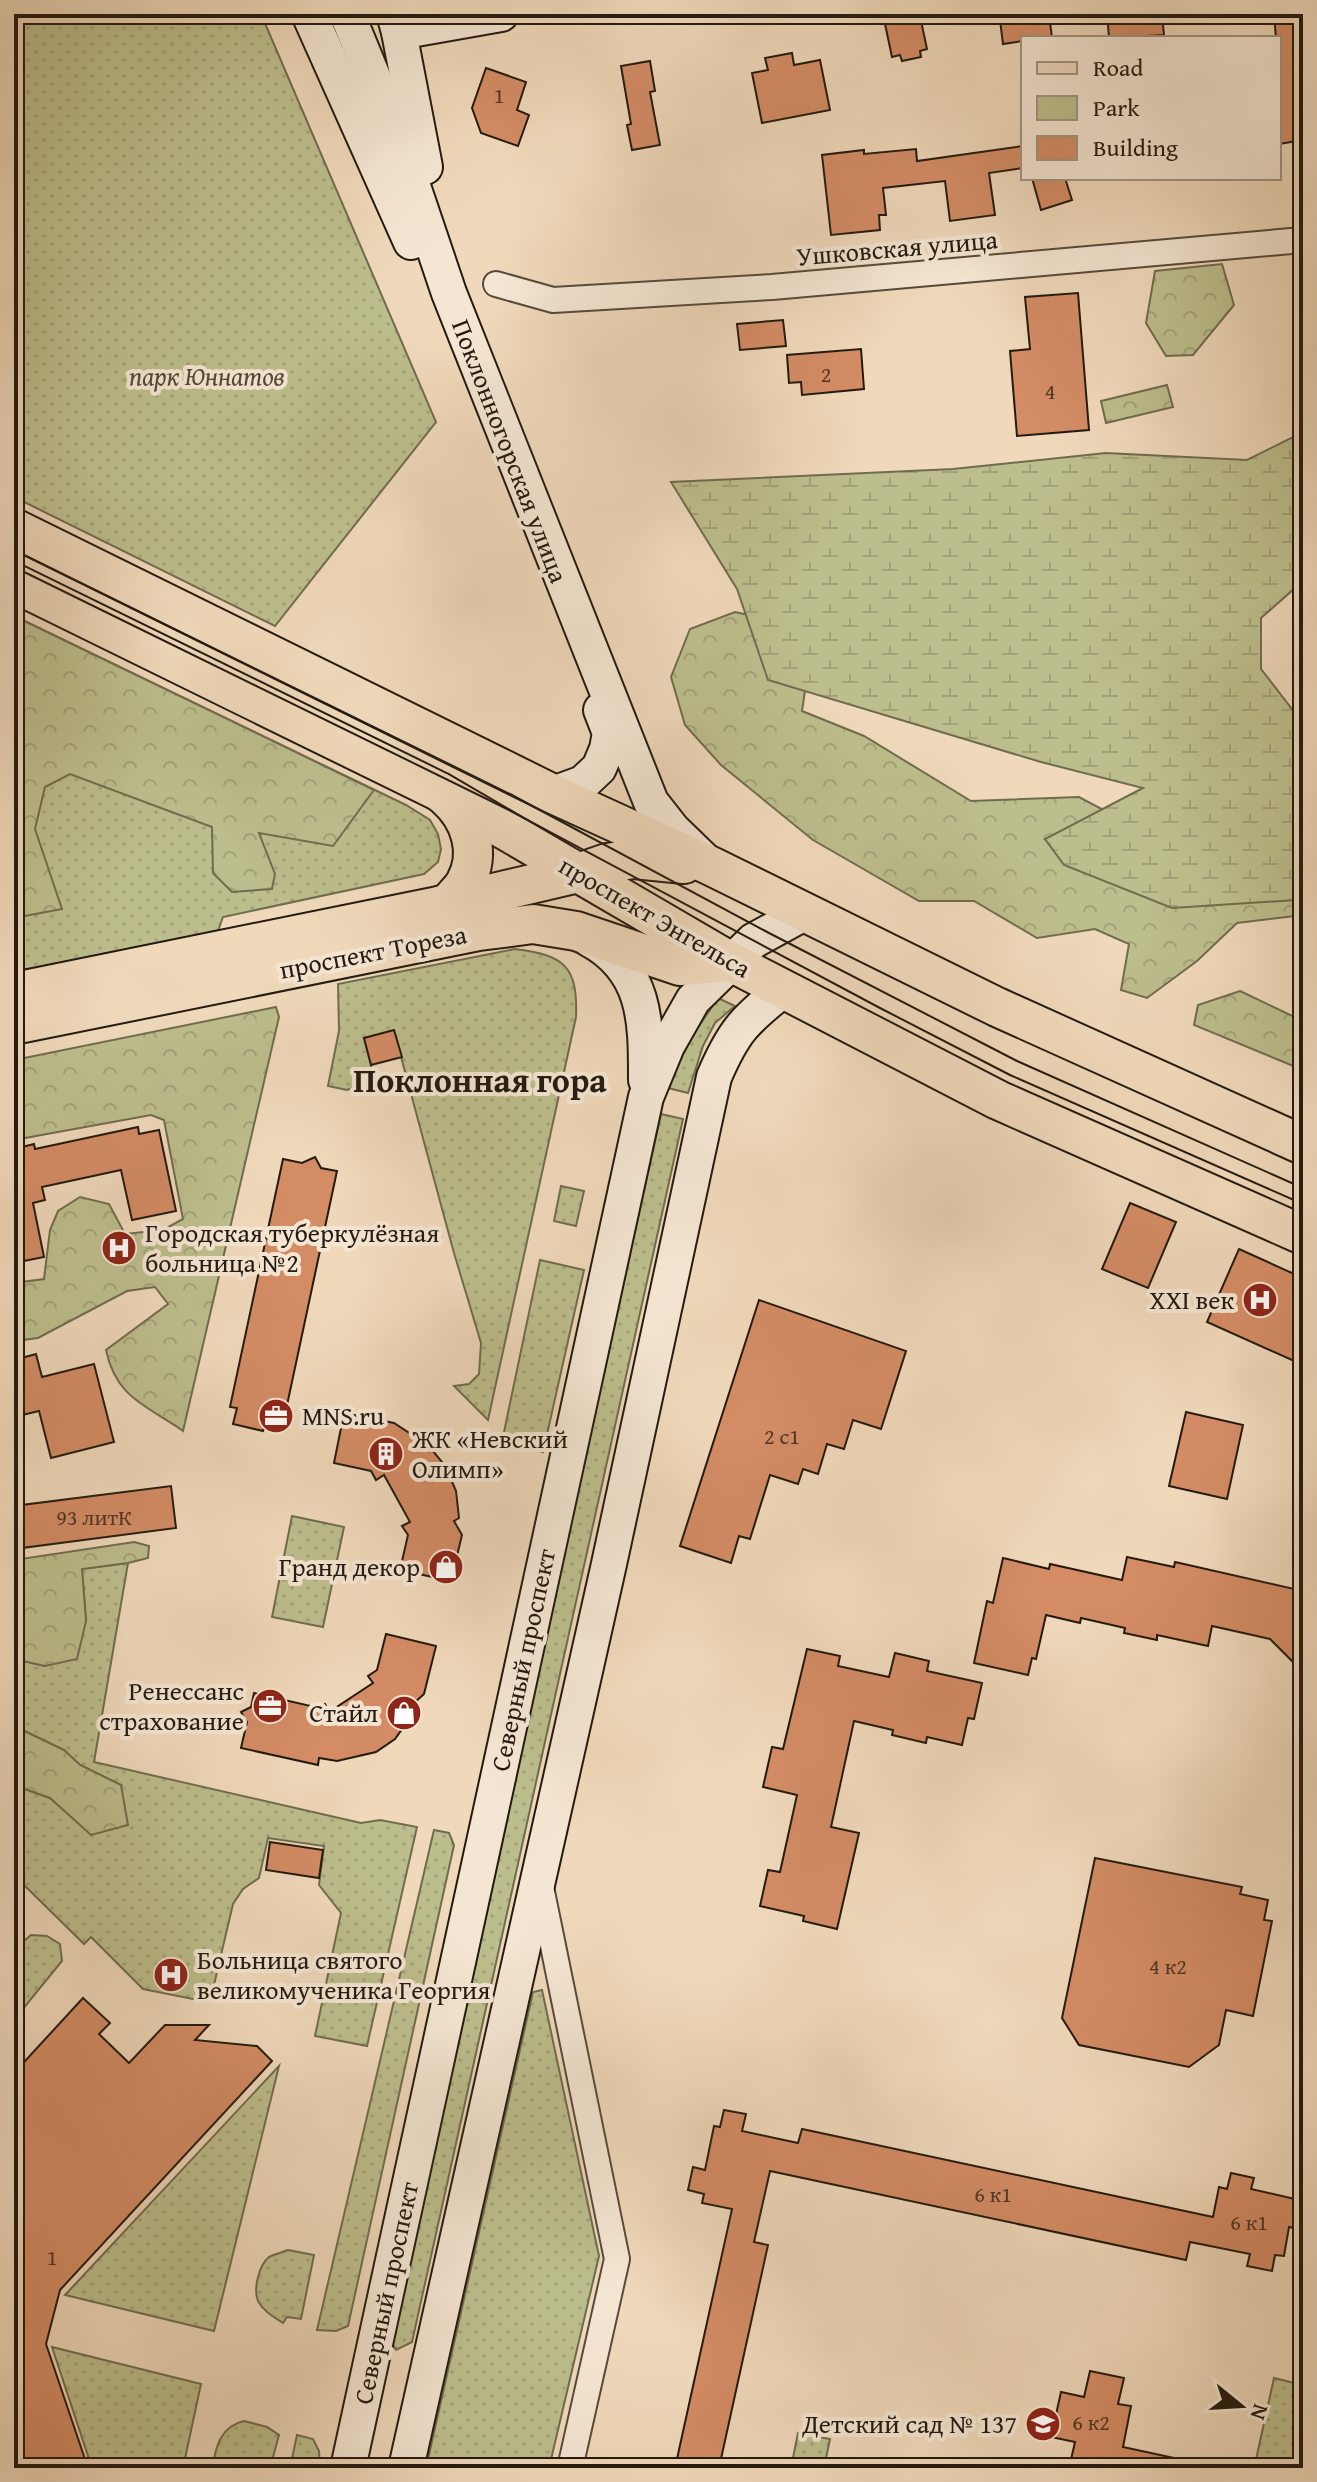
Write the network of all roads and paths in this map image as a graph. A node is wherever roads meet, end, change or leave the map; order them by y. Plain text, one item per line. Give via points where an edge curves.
1 (309, 14) edge
2 (347, 14) edge
3 (501, 14) edge
4 (396, 23) edge
5 (1303, 240) edge
6 (496, 284) dead end
7 (449, 293) junction
8 (14, 528) edge
9 (14, 583) edge
10 (438, 791) junction
11 (553, 794) junction
12 (711, 866) junction
13 (578, 873) junction
14 (449, 903) junction
15 (804, 913) junction
16 (576, 931) junction
17 (731, 962) junction
18 (784, 989) junction
19 (14, 992) edge
20 (14, 1025) edge
21 (646, 1097) junction
22 (1303, 1145) edge
23 (1303, 1235) edge
24 (539, 1875) junction
25 (373, 2354) junction
26 (428, 2367) junction
27 (356, 2434) junction
28 (407, 2462) edge
29 (348, 2468) edge
30 (570, 2468) edge

1 - 11 main road, Поклонногорская улица via 434,292 610,733 599,768 583,783
2 - 7 main road, Поклонногорская улица via 390,118
3 - 4 main road
4 - 7 main road
5 - 6 street, Ушковская улица via 553,300
7 - 12 main road, Поклонногорская улица via 651,802
8 - 11 main road
9 - 10 main road, проспект Энгельса
10 - 13 main road, проспект Энгельса
10 - 14 main road via 458,808 471,831 473,857 465,882
11 - 12 main road
12 - 13 main road, проспект Тореза via 634,859
12 - 15 main road
13 - 14 main road, проспект Тореза
13 - 17 main road, проспект Энгельса
14 - 19 main road, проспект Тореза
15 - 17 main road, Северный проспект via 753,941
15 - 22 main road
16 - 17 main road, проспект Тореза via 680,966
16 - 20 main road, проспект Тореза via 533,924 479,931
16 - 21 main road via 604,946 626,969 641,998
17 - 18 main road, проспект Энгельса
17 - 21 main road, Северный проспект via 693,1000
18 - 23 main road, проспект Энгельса via 998,1100
18 - 24 main road via 743,1023 714,1077
21 - 25 main road, Северный проспект
24 - 26 main road
24 - 30 street via 617,2259
25 - 26 main road via 388,2367 411,2373
25 - 27 main road, Северный проспект
26 - 28 main road
27 - 28 main road via 395,2437
27 - 29 main road, Северный проспект

